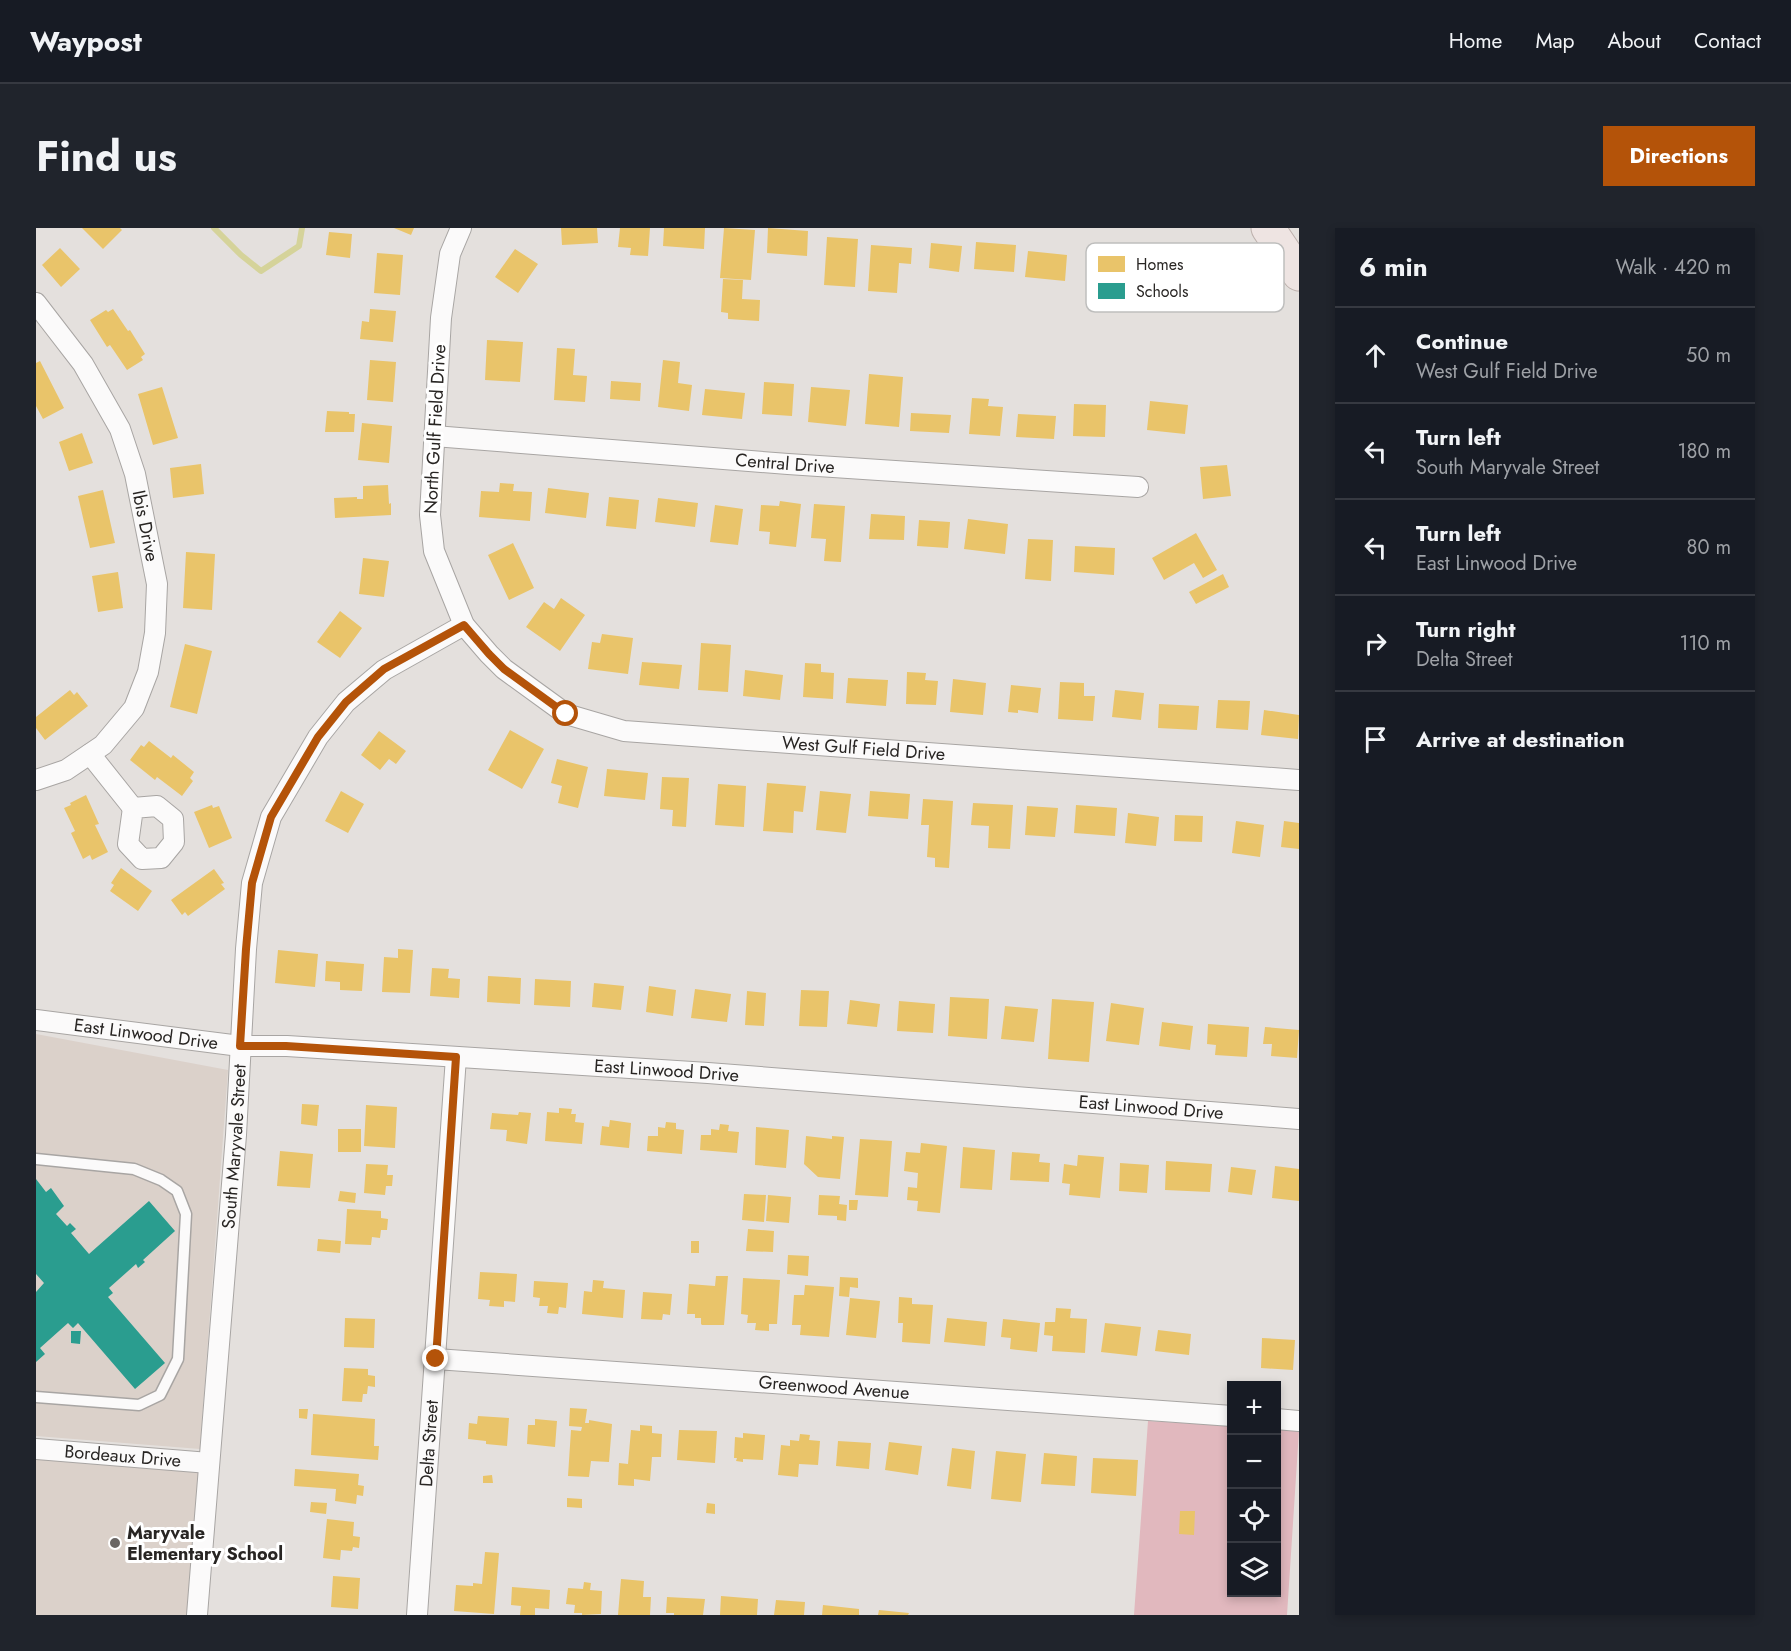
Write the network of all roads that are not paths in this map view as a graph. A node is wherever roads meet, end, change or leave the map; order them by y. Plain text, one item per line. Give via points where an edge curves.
1 (1268, 228) edge
2 (461, 229) edge
3 (1278, 243) edge
4 (1284, 252) edge
5 (1299, 274) edge
6 (36, 303) edge
7 (434, 436) junction
8 (1138, 487) dead end
9 (464, 625) junction
10 (90, 754) junction
11 (36, 780) edge
12 (1299, 780) edge
13 (133, 808) dead end
14 (36, 1020) edge
15 (240, 1046) junction
16 (456, 1057) junction
17 (1299, 1119) edge
18 (36, 1160) edge
19 (436, 1359) junction
20 (36, 1397) edge
21 (1227, 1416) edge
22 (1281, 1419) edge
23 (1299, 1421) edge
24 (36, 1449) edge
25 (209, 1463) junction
26 (197, 1615) edge
27 (417, 1615) edge

1 - 3 highway
2 - 7 street, North Gulf Field Drive via 450,254 441,318
4 - 5 highway
6 - 10 street, Ibis Drive via 82,364 120,429 135,474 157,584 148,672 134,708 103,746
7 - 8 street, Central Drive
7 - 9 street, North Gulf Field Drive via 430,515 434,551
9 - 12 street, West Gulf Field Drive via 504,669 566,714 624,731
9 - 15 street, South Maryvale Street via 384,669 346,702 318,737 271,817 252,883
10 - 11 street, Ibis Drive via 66,770
10 - 13 street
14 - 15 street, East Linwood Drive
15 - 16 street, East Linwood Drive
15 - 25 street, South Maryvale Street
16 - 17 street, East Linwood Drive
16 - 19 street, Delta Street
18 - 20 lane via 134,1169 177,1191 186,1214 178,1359 160,1395 139,1405
19 - 21 street, Greenwood Avenue
19 - 27 street, Delta Street
22 - 23 street
24 - 25 street, Bordeaux Drive
25 - 26 street, South Maryvale Street

